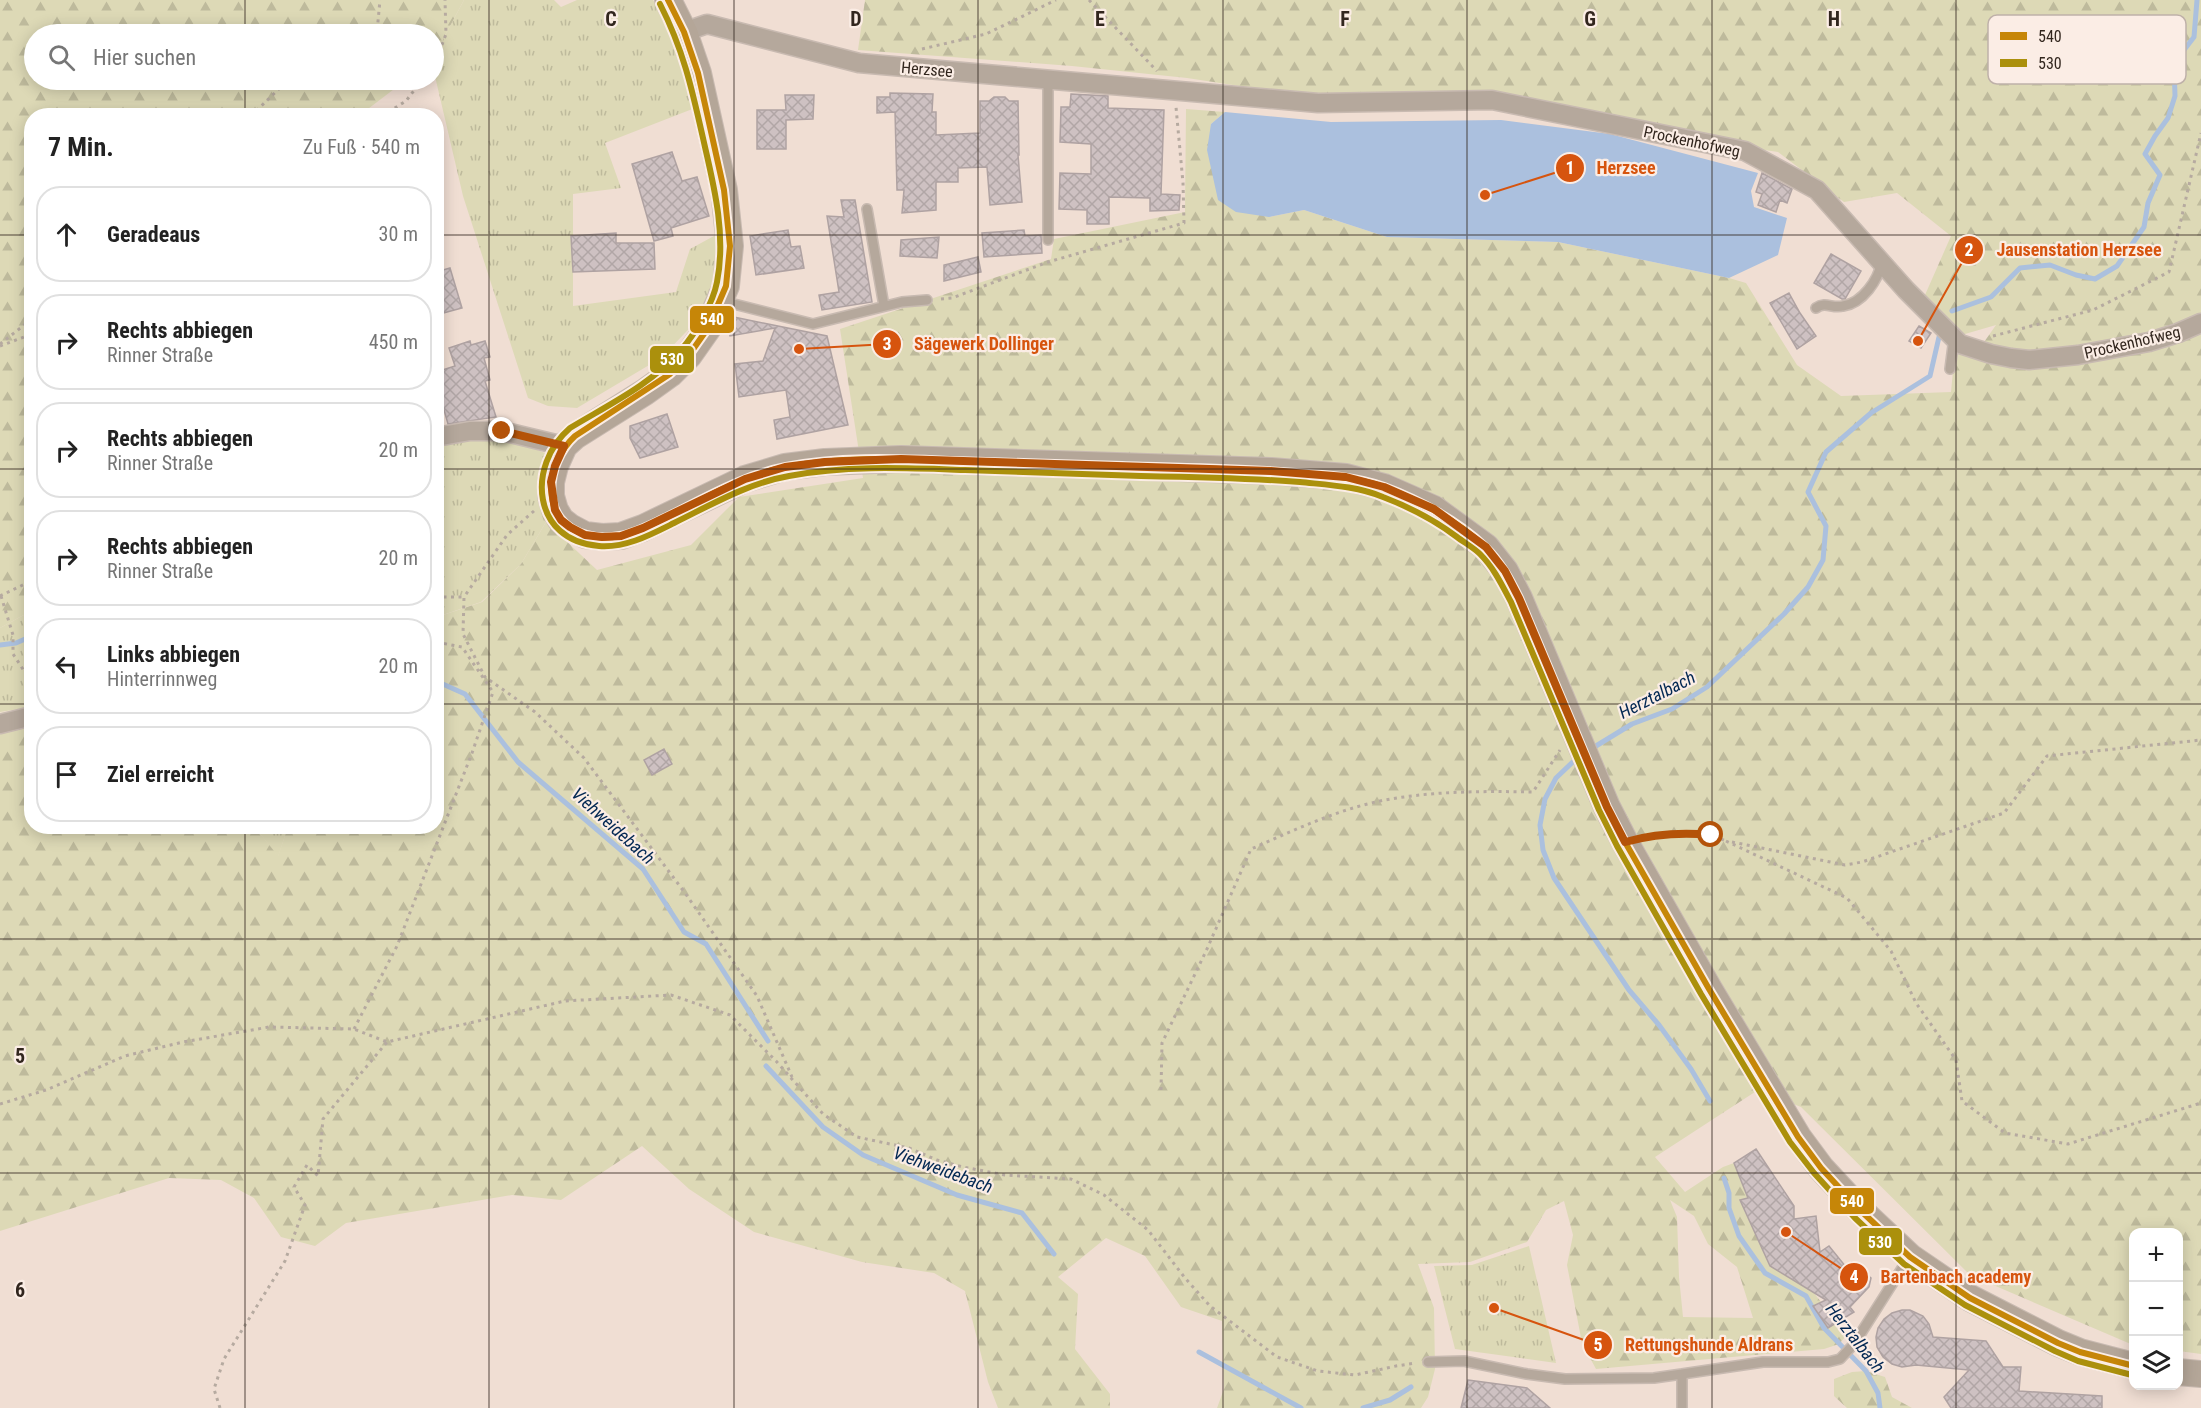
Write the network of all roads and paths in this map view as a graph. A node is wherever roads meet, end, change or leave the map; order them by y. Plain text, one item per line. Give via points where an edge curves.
1 (380, 0) edge
2 (445, 0) edge
3 (668, 0) edge
4 (1056, 0) edge
5 (1089, 0) edge
6 (378, 24) edge
7 (684, 32) junction
8 (444, 39) edge
9 (916, 50) dead end
10 (1048, 79) junction
11 (1174, 89) junction
12 (278, 90) edge
13 (414, 90) edge
14 (259, 108) edge
15 (395, 108) edge
16 (2201, 133) edge
17 (867, 209) dead end
18 (1048, 240) dead end
19 (1882, 262) junction
20 (927, 300) joint
21 (722, 301) junction
22 (884, 306) junction
23 (1816, 308) dead end
24 (2201, 324) edge
25 (24, 326) edge
26 (24, 337) edge
27 (1957, 341) junction
28 (0, 345) edge
29 (1950, 369) dead end
30 (444, 436) edge
31 (564, 446) junction
32 (551, 496) junction
33 (24, 584) edge
34 (1, 596) edge
35 (444, 597) edge
36 (464, 597) junction
37 (444, 644) edge
38 (24, 671) edge
39 (24, 718) edge
40 (0, 724) edge
41 (2201, 740) edge
42 (1581, 745) junction
43 (444, 825) edge
44 (441, 834) edge
45 (1726, 841) junction
46 (1625, 842) junction
47 (354, 1029) junction
48 (387, 1042) junction
49 (794, 1081) junction
50 (1161, 1090) dead end
51 (2201, 1102) edge
52 (0, 1104) edge
53 (1910, 1257) junction
54 (1428, 1362) joint
55 (2129, 1365) edge
56 (2183, 1372) edge
57 (1682, 1374) junction
58 (2201, 1374) edge
59 (220, 1408) edge
60 (1682, 1408) edge

1 - 6 path
2 - 8 path
3 - 7 main road
4 - 9 path via 986,34
5 - 11 path
7 - 10 street, Herzsee via 707,24 859,63
7 - 21 main road via 704,94 729,221 729,267
10 - 11 street, Herzsee
10 - 18 lane
11 - 19 street, Prockenhofweg via 1318,103 1492,100 1745,151 1817,190
11 - 20 path via 1184,223 1048,262 952,298
12 - 14 path
13 - 15 path
16 - 27 path via 2169,272 2093,310
17 - 22 lane
19 - 23 lane via 1875,281 1859,298 1843,306 1827,304
19 - 27 street, Prockenhofweg
20 - 22 lane
21 - 22 lane via 813,324
21 - 31 main road via 689,355 670,374
24 - 27 street, Prockenhofweg via 2149,342 2038,359 2011,358
25 - 28 path
26 - 28 path
27 - 29 lane
30 - 31 street via 502,431
31 - 32 main road via 555,466
32 - 36 path via 507,535
32 - 42 main road via 561,520 585,535 602,537 621,536 643,528 745,479 785,467 825,462 913,459 1346,477 1384,487 1434,509 1486,547 1519,598
33 - 34 path
34 - 38 path via 13,635 13,654
35 - 36 path
36 - 49 path via 463,634 485,677 535,712 584,758 757,996
37 - 43 path via 462,647 493,692
39 - 40 street
41 - 45 path via 2047,756 2004,813 1862,862 1845,865
42 - 46 main road
42 - 50 path via 1533,792 1461,791 1384,800 1325,817 1251,849 1162,1043
44 - 47 path via 397,946
45 - 46 path via 1684,832
45 - 51 path via 1846,898 1891,951 1916,1003 1956,1060 1962,1101 2005,1133 2068,1144
46 - 53 main road via 1798,1137 1852,1203
47 - 48 path
47 - 52 path via 269,1027 183,1042 125,1056 46,1090
48 - 49 path via 565,1001 671,995 730,1015
48 - 59 path via 323,1119 318,1176 307,1165 294,1187 304,1205 285,1261 224,1359 214,1389
49 - 54 path via 823,1114 857,1137 909,1148 963,1167 1071,1179 1104,1195 1148,1230 1210,1306 1277,1357 1318,1371 1355,1375
53 - 55 main road via 1970,1298 2026,1328 2080,1352
53 - 57 lane via 1854,1344 1833,1362 1746,1364
54 - 57 lane via 1464,1361 1565,1379
56 - 58 main road
57 - 60 lane

